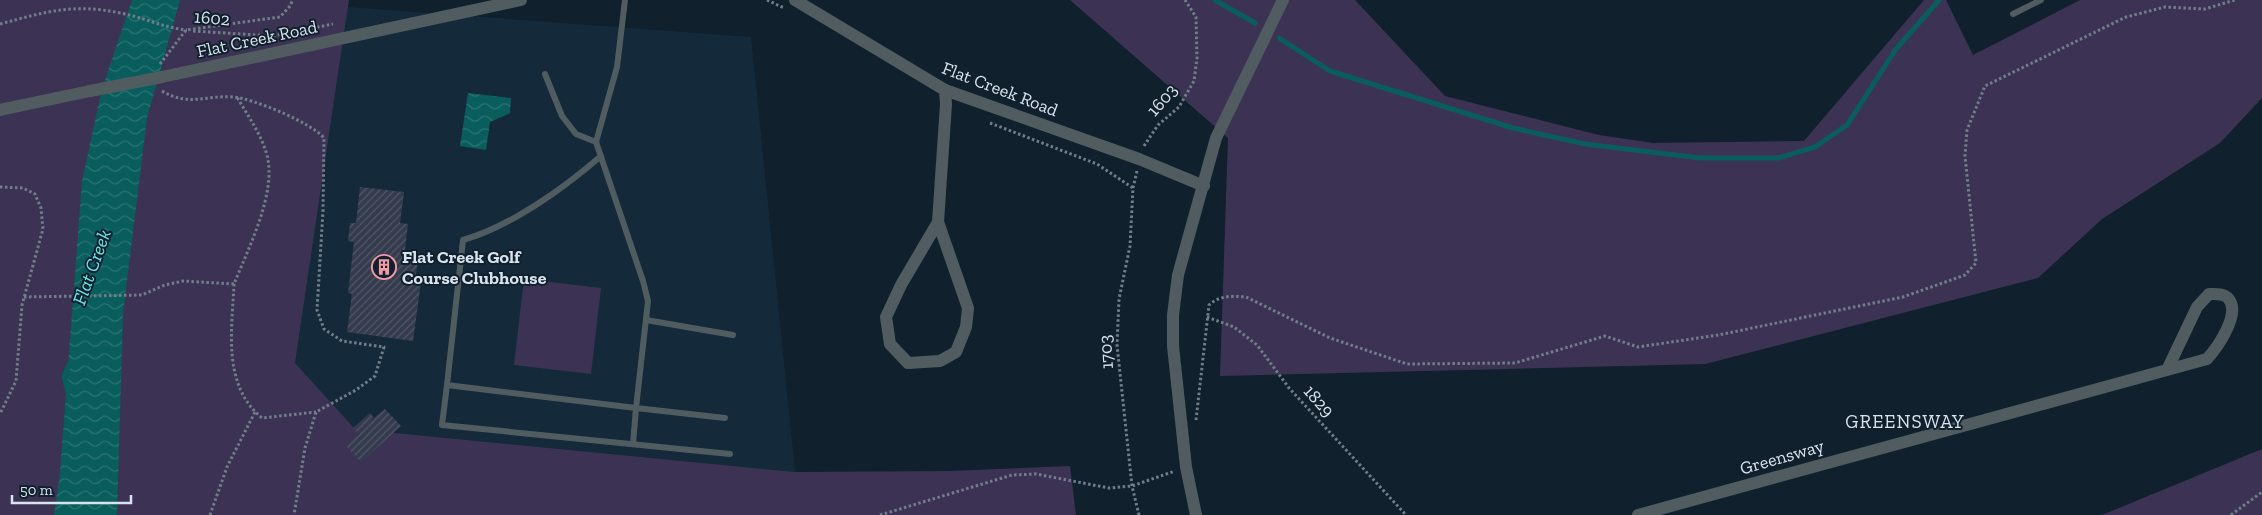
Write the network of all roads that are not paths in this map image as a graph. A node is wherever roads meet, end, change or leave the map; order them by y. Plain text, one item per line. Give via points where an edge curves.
1 (522, 0) edge
2 (624, 0) edge
3 (1283, 0) edge
4 (2041, 0) edge
5 (802, 2) edge
6 (2013, 14) dead end
7 (545, 74) dead end
8 (945, 90) junction
9 (0, 110) edge
10 (596, 142) junction
11 (601, 156) junction
12 (1204, 186) junction
13 (938, 222) junction
14 (646, 320) junction
15 (733, 335) dead end
16 (2167, 370) junction
17 (447, 385) junction
18 (636, 408) junction
19 (725, 418) dead end
20 (633, 444) junction
21 (730, 454) dead end
22 (1196, 515) edge
23 (1638, 515) edge

1 - 9 street, Flat Creek Road, bridge via 161,71 90,91
2 - 10 lane via 617,67
3 - 12 street via 1216,138
4 - 6 lane
5 - 8 street, Flat Creek Road via 856,39
7 - 10 lane via 562,116 576,134
8 - 12 street, Flat Creek Road via 1139,159
8 - 13 street
10 - 11 lane
11 - 14 lane via 643,281 648,301
11 - 17 lane via 568,184 484,234 463,240
12 - 22 street via 1178,275 1173,314 1173,346 1186,467
13 - 13 street via 968,308 966,327 956,352 940,361 908,363 890,344 886,317
14 - 15 lane
14 - 18 lane
16 - 16 street, Greensway via 2198,307 2209,294 2222,294 2229,298 2233,308 2227,330 2207,359
16 - 23 street, Greensway
17 - 18 lane
17 - 20 lane via 442,425
18 - 19 lane
18 - 20 lane
20 - 21 lane

